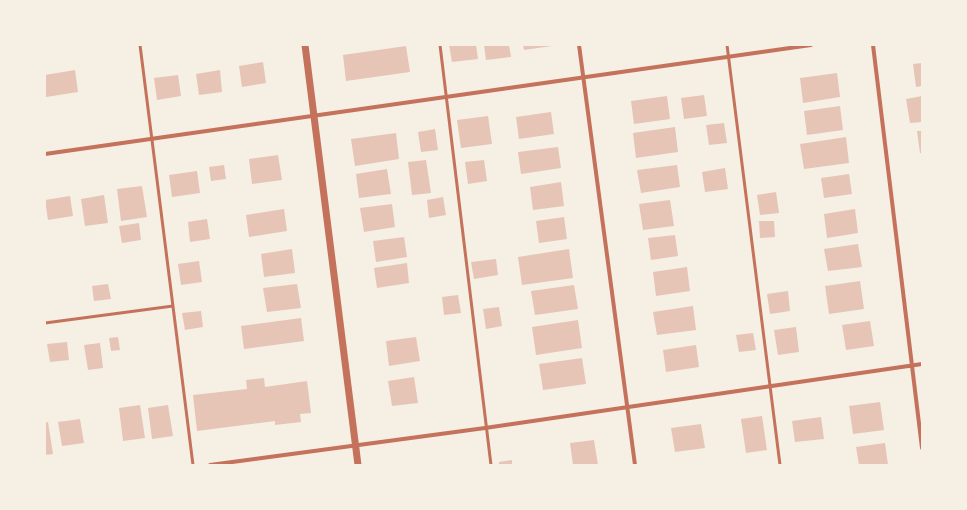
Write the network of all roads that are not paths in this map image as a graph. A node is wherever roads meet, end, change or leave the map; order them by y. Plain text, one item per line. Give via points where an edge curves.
1 (140, 45) edge
2 (305, 45) edge
3 (440, 45) edge
4 (579, 45) edge
5 (727, 45) edge
6 (811, 45) edge
7 (873, 45) edge
8 (728, 56) junction
9 (583, 77) junction
10 (446, 96) junction
11 (314, 116) junction
12 (152, 139) junction
13 (45, 154) edge
14 (173, 306) junction
15 (45, 323) edge
16 (922, 364) edge
17 (912, 366) junction
18 (770, 386) junction
19 (627, 407) junction
20 (486, 428) junction
21 (355, 445) junction
22 (922, 448) edge
23 (193, 465) edge
24 (210, 465) edge
25 (358, 465) edge
26 (491, 465) edge
27 (635, 465) edge
28 (780, 465) edge

1 - 12 lane
2 - 11 street
3 - 10 lane
4 - 9 street
5 - 8 lane
6 - 8 street
7 - 17 street
8 - 9 street
8 - 18 lane
9 - 10 street
9 - 19 street
10 - 11 street
10 - 20 lane
11 - 12 street
11 - 21 street
12 - 13 street
12 - 14 lane
14 - 15 lane
14 - 23 lane
16 - 17 street
17 - 18 street
17 - 22 street
18 - 19 street
18 - 28 lane
19 - 20 street
19 - 27 street
20 - 21 street
20 - 26 lane
21 - 24 street
21 - 25 street

